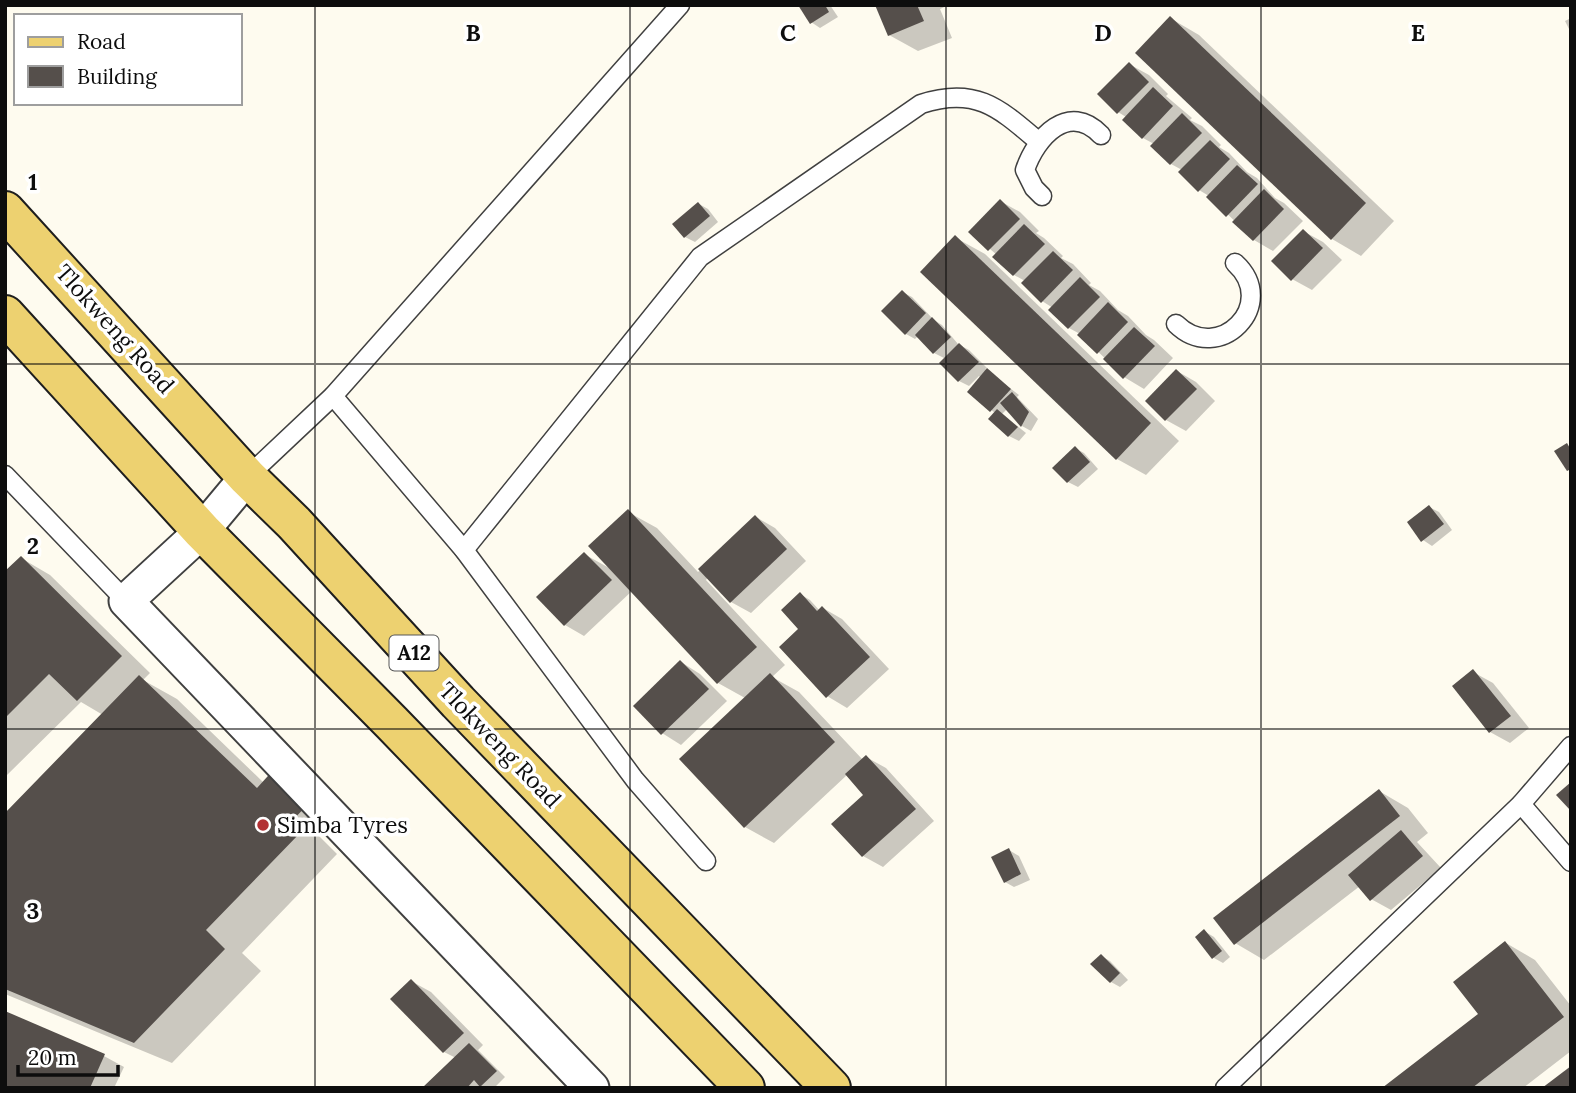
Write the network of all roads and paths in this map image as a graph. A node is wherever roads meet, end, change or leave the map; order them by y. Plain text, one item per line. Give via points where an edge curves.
1 (680, 5) edge
2 (1101, 135) dead end
3 (1039, 142) junction
4 (1042, 196) dead end
5 (5, 211) edge
6 (1235, 262) dead end
7 (5, 315) edge
8 (1176, 324) dead end
9 (333, 396) junction
10 (5, 475) edge
11 (247, 477) junction
12 (202, 531) junction
13 (464, 550) junction
14 (126, 601) junction
15 (1571, 746) edge
16 (1521, 804) junction
17 (706, 861) dead end
18 (1571, 862) edge
19 (592, 1088) edge
20 (745, 1088) edge
21 (831, 1088) edge
22 (1225, 1088) edge

1 - 9 lane
2 - 3 lane via 1093,127 1071,121 1055,126
3 - 4 lane via 1025,170
3 - 13 lane via 1007,115 978,99 935,99 921,104 700,257
5 - 11 main road, Tlokweng Road / A12
6 - 8 lane via 1252,288 1249,311 1226,335 1205,339
7 - 12 main road
9 - 11 lane
9 - 13 lane
10 - 14 lane
11 - 12 street
11 - 21 main road, Tlokweng Road / A12
12 - 14 street
12 - 20 main road
13 - 17 lane via 635,780
14 - 19 street
15 - 16 lane
16 - 18 lane
16 - 22 lane

